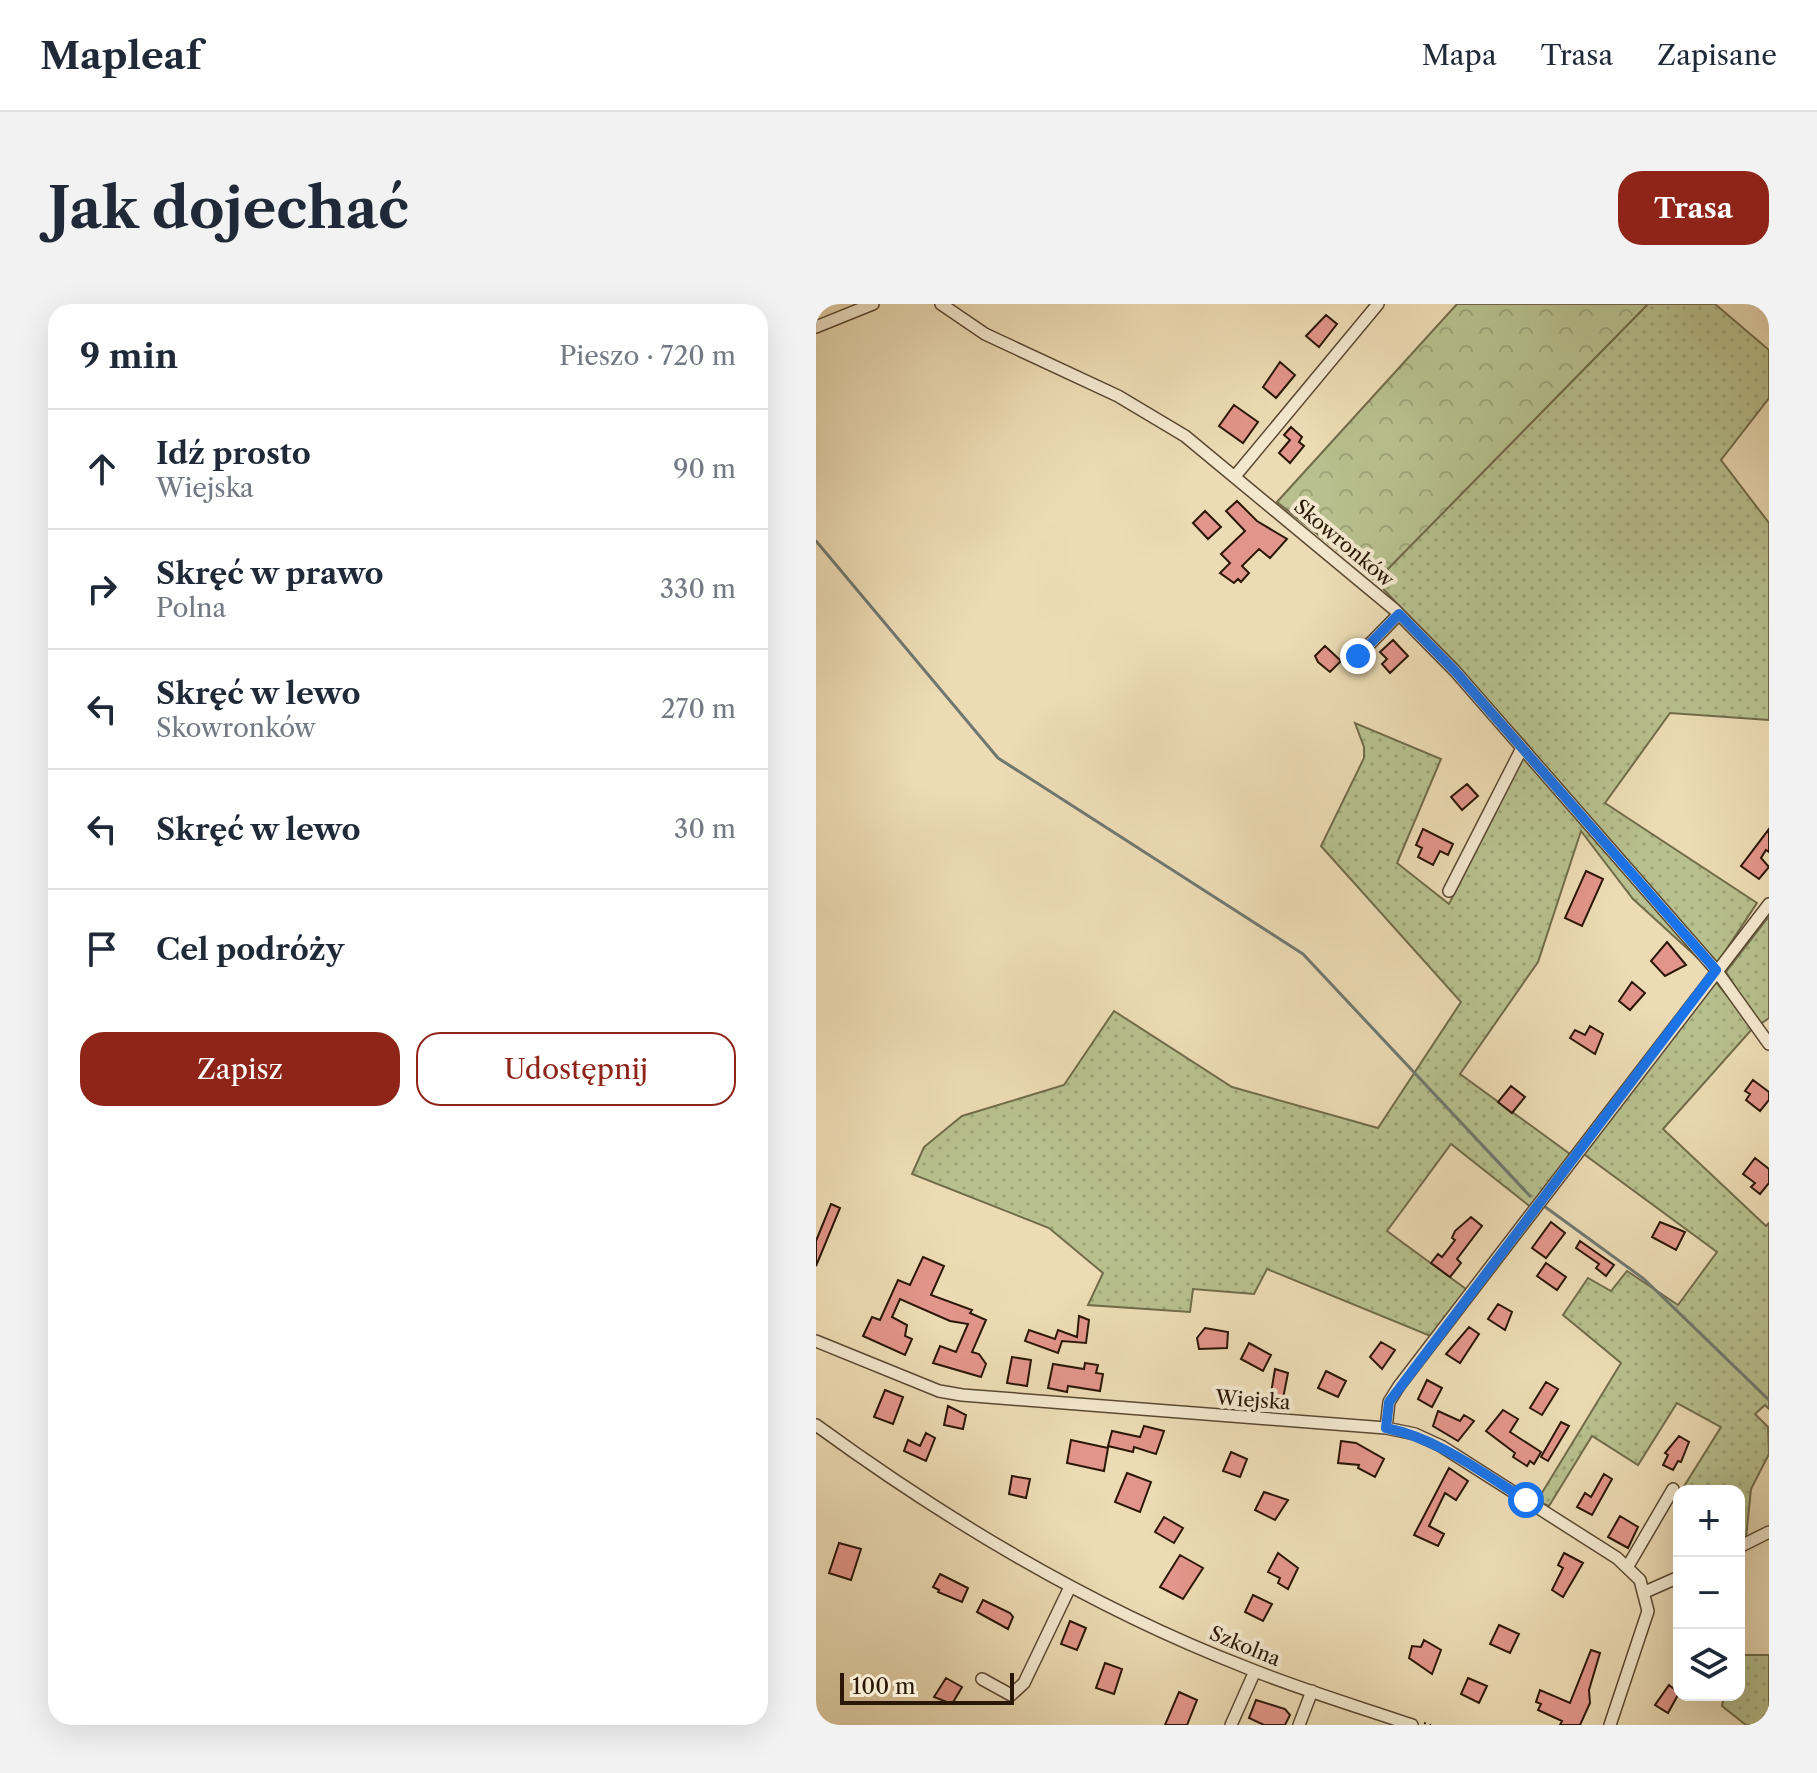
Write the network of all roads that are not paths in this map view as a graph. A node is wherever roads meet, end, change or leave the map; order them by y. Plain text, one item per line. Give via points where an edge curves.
1 (873, 304) edge
2 (941, 304) edge
3 (1378, 304) edge
4 (816, 327) edge
5 (1236, 475) junction
6 (1399, 614) junction
7 (1358, 656) dead end
8 (1522, 748) junction
9 (1449, 891) dead end
10 (1769, 904) edge
11 (1716, 970) junction
12 (1769, 1044) edge
13 (816, 1341) edge
14 (816, 1425) edge
15 (1386, 1428) junction
16 (1673, 1489) dead end
17 (1769, 1532) edge
18 (1745, 1544) edge
19 (1628, 1566) junction
20 (1673, 1580) edge
21 (1070, 1587) junction
22 (1645, 1592) junction
23 (1255, 1671) junction
24 (982, 1679) dead end
25 (1312, 1691) junction
26 (1413, 1724) edge
27 (1231, 1725) edge
28 (1299, 1725) edge
29 (1610, 1725) edge

1 - 4 street
2 - 5 street, Skowronków via 985,334 1146,410
3 - 5 street
5 - 6 street, Skowronków
6 - 7 street
6 - 8 street, Skowronków
8 - 9 street
8 - 11 street, Skowronków
10 - 11 street
11 - 12 street, Skowronków
11 - 15 street via 1399,1386 1389,1402
13 - 15 street, Wiejska via 939,1391 962,1395
14 - 21 street, Szkolna via 903,1487
15 - 19 street, Wiejska via 1441,1446
16 - 19 street
17 - 18 street
19 - 22 street, Wiejska
20 - 22 street
21 - 23 street, Szkolna
21 - 24 street via 1024,1683 1011,1695
22 - 29 street via 1648,1611
23 - 25 street, Szkolna
23 - 27 street
25 - 26 street, Szkolna
25 - 28 street

